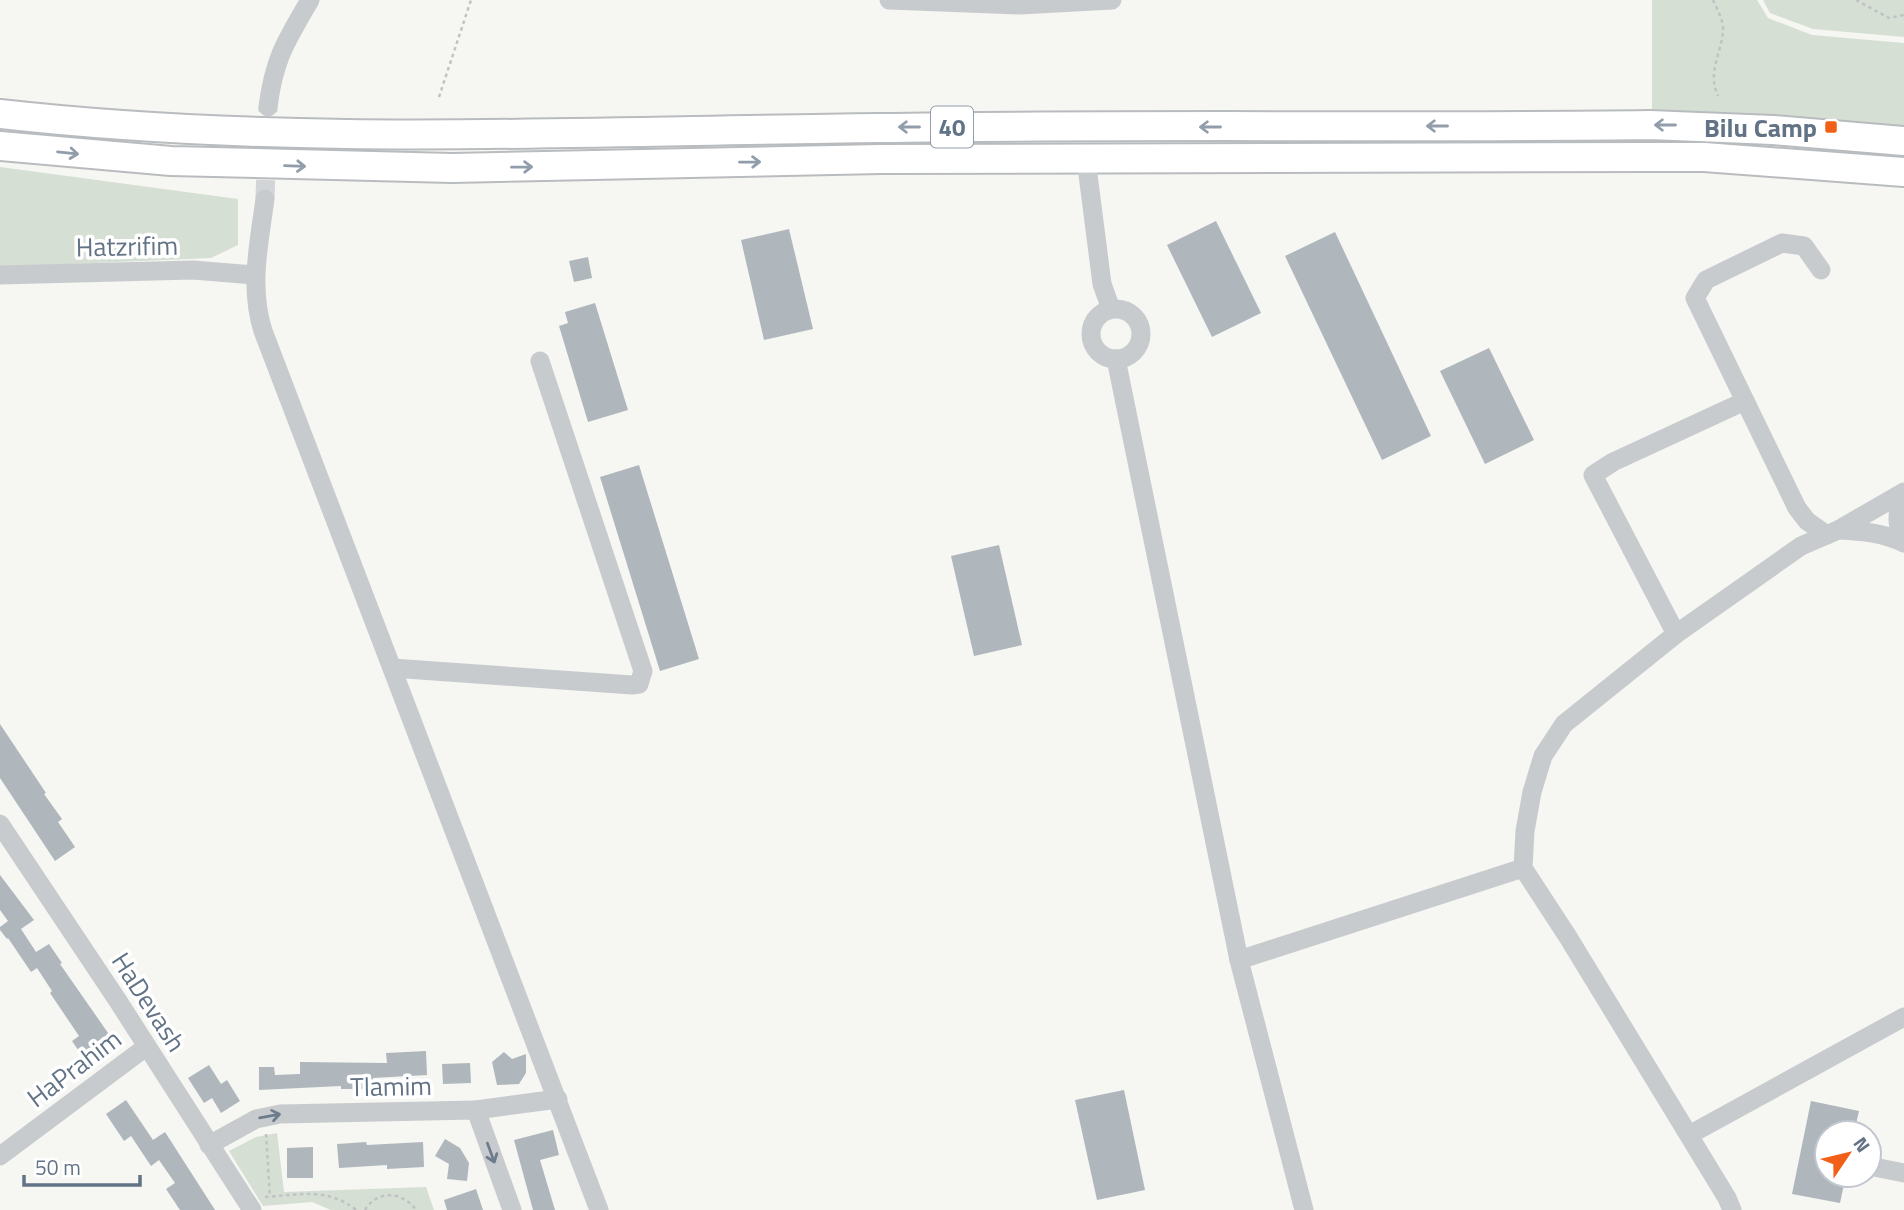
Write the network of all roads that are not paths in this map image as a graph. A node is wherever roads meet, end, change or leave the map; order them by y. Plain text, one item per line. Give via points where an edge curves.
1 (310, 0) edge
2 (889, 0) edge
3 (1112, 0) edge
4 (268, 107) tunnel mouth
5 (0, 114) edge
6 (1904, 141) edge
7 (0, 146) edge
8 (1086, 159) junction
9 (1872, 170) junction
10 (1904, 172) edge
11 (1904, 179) edge
12 (265, 200) tunnel mouth
13 (1821, 270) dead end
14 (0, 275) edge
15 (254, 275) junction
16 (1111, 309) junction
17 (1116, 359) junction
18 (540, 361) dead end
19 (1745, 401) junction
20 (1904, 495) edge
21 (1833, 533) junction
22 (1904, 543) edge
23 (1676, 634) junction
24 (392, 668) junction
25 (0, 824) edge
26 (1523, 868) junction
27 (1239, 960) junction
28 (1904, 1017) edge
29 (146, 1047) junction
30 (558, 1099) junction
31 (476, 1110) junction
32 (1689, 1135) junction
33 (209, 1146) junction
34 (0, 1156) edge
35 (1883, 1169) edge
36 (1904, 1173) edge
37 (248, 1204) edge
38 (512, 1210) edge
39 (598, 1210) edge
40 (1304, 1210) edge
41 (1732, 1210) edge

1 - 4 street via 283,46 272,76
2 - 3 street via 1020,5
6 -> 5 highway, 40 via 1650,125 335,135 131,127
7 -> 8 highway, 40 via 171,162 452,168
8 - 9 highway, 40 via 1704,158
8 - 16 street via 1102,284
9 - 10 highway, 40
9 - 11 highway
12 - 15 street
13 - 19 street via 1804,246 1782,243 1706,281 1695,298
14 - 15 street, Hatzrifim via 193,270
15 - 24 street via 263,331
16 - 17 street via 1092,324 1091,341 1101,354
16 - 17 street via 1127,312 1141,331 1137,347 1125,358
17 - 27 street
18 - 24 street via 643,671 639,684
19 - 21 street via 1797,508 1807,520
19 - 23 street via 1593,475
20 - 21 street
20 - 22 street via 1898,514
21 - 22 street via 1868,531
21 - 23 street via 1801,546
23 - 26 street via 1564,724 1543,756 1525,831
24 - 30 street
25 - 29 street, HaDevash
26 - 27 street
26 - 32 street
27 - 40 street
28 - 32 street
29 - 33 street, HaDevash
29 - 34 street, HaPrahim
30 - 31 street, Tlamim
30 - 39 street
33 -> 31 street, Tlamim via 256,1119 280,1114
31 -> 38 street
32 - 41 street
33 - 37 street, HaDevash
35 - 36 street

